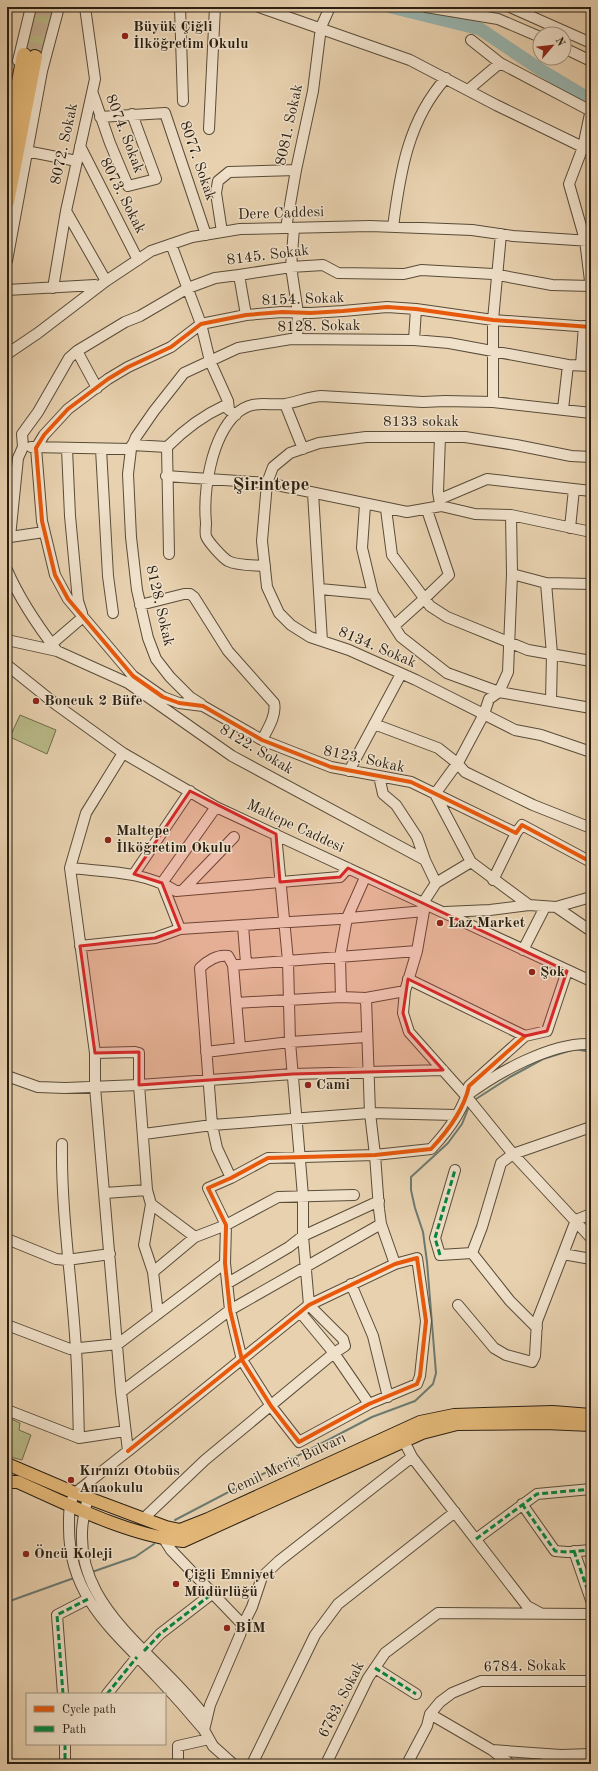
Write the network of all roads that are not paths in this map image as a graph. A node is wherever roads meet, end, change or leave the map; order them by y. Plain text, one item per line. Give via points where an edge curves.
1 (31, 7) edge
2 (58, 7) edge
3 (84, 7) edge
4 (180, 7) edge
5 (215, 7) edge
6 (259, 7) edge
7 (330, 7) edge
8 (426, 7) edge
9 (510, 7) edge
10 (456, 10) edge
11 (321, 27) junction
12 (532, 34) edge
13 (471, 40) dead end
14 (591, 43) edge
15 (572, 52) edge
16 (591, 61) edge
17 (500, 64) junction
18 (446, 78) junction
19 (468, 90) junction
20 (92, 92) junction
21 (183, 101) dead end
22 (591, 110) edge
23 (7, 114) edge
24 (132, 114) junction
25 (100, 117) junction
26 (209, 129) dead end
27 (7, 145) edge
28 (80, 146) junction
29 (587, 149) edge
30 (26, 151) junction
31 (77, 161) junction
32 (296, 170) junction
33 (7, 202) edge
34 (66, 211) junction
35 (392, 227) junction
36 (290, 228) junction
37 (222, 232) junction
38 (501, 234) junction
39 (206, 235) junction
40 (588, 240) edge
41 (171, 244) junction
42 (138, 260) junction
43 (7, 261) edge
44 (291, 267) junction
45 (498, 275) junction
46 (239, 276) junction
47 (106, 281) junction
48 (95, 285) dead end
49 (591, 286) edge
50 (53, 288) junction
51 (188, 288) junction
52 (591, 289) edge
53 (7, 290) edge
54 (416, 309) junction
55 (298, 313) junction
56 (246, 315) junction
57 (493, 320) junction
58 (201, 324) junction
59 (587, 327) edge
60 (297, 339) junction
61 (414, 340) junction
62 (77, 351) junction
63 (493, 351) junction
64 (7, 354) edge
65 (210, 361) junction
66 (568, 365) junction
67 (580, 365) junction
68 (591, 366) edge
69 (97, 388) junction
70 (493, 402) junction
71 (285, 404) junction
72 (563, 409) junction
73 (232, 412) junction
74 (591, 413) edge
75 (440, 437) junction
76 (23, 447) junction
77 (132, 447) junction
78 (167, 447) junction
79 (36, 448) junction
80 (303, 448) junction
81 (67, 449) junction
82 (101, 449) junction
83 (591, 456) edge
84 (166, 476) junction
85 (208, 479) junction
86 (267, 483) junction
87 (574, 489) junction
88 (591, 491) edge
89 (313, 493) junction
90 (440, 503) junction
91 (365, 504) junction
92 (386, 508) junction
93 (427, 510) junction
94 (511, 515) junction
95 (570, 528) junction
96 (44, 532) junction
97 (591, 532) edge
98 (8, 538) edge
99 (169, 554) dead end
100 (265, 566) junction
101 (7, 570) edge
102 (512, 574) junction
103 (546, 583) junction
104 (591, 584) edge
105 (320, 589) junction
106 (373, 594) junction
107 (424, 599) junction
108 (140, 605) junction
109 (113, 612) dead end
110 (83, 617) junction
111 (394, 626) junction
112 (7, 640) edge
113 (322, 642) junction
114 (509, 642) junction
115 (51, 648) junction
116 (552, 654) junction
117 (591, 661) edge
118 (7, 665) edge
119 (401, 674) junction
120 (115, 676) junction
121 (132, 676) junction
122 (499, 692) junction
123 (551, 701) junction
124 (203, 706) junction
125 (591, 708) edge
126 (484, 714) junction
127 (374, 724) junction
128 (262, 740) junction
129 (591, 752) edge
130 (123, 753) junction
131 (457, 763) junction
132 (349, 771) junction
133 (379, 776) junction
134 (190, 792) junction
135 (435, 794) junction
136 (216, 807) junction
137 (591, 828) edge
138 (516, 833) junction
139 (276, 834) junction
140 (234, 837) dead end
141 (425, 860) junction
142 (471, 862) junction
143 (591, 862) edge
144 (70, 868) junction
145 (348, 868) junction
146 (134, 874) junction
147 (493, 880) junction
148 (280, 882) junction
149 (363, 882) dead end
150 (162, 883) junction
151 (436, 883) junction
152 (183, 890) junction
153 (591, 897) edge
154 (529, 905) junction
155 (545, 906) junction
156 (424, 907) junction
157 (556, 907) junction
158 (442, 912) junction
159 (347, 918) junction
160 (285, 922) junction
161 (243, 926) junction
162 (180, 929) junction
163 (591, 931) edge
164 (80, 946) junction
165 (523, 950) junction
166 (417, 951) junction
167 (340, 957) junction
168 (288, 961) junction
169 (246, 963) junction
170 (233, 965) junction
171 (567, 970) junction
172 (408, 979) junction
173 (591, 981) edge
174 (405, 991) junction
175 (341, 997) junction
176 (366, 998) junction
177 (289, 1000) junction
178 (236, 1003) junction
179 (525, 1036) junction
180 (366, 1037) junction
181 (290, 1042) junction
182 (591, 1044) edge
183 (240, 1046) junction
184 (206, 1052) junction
185 (94, 1053) junction
186 (443, 1070) junction
187 (368, 1072) junction
188 (293, 1074) junction
189 (7, 1076) edge
190 (208, 1079) junction
191 (139, 1085) junction
192 (95, 1087) junction
193 (466, 1096) junction
194 (370, 1113) junction
195 (456, 1115) junction
196 (297, 1117) junction
197 (212, 1125) junction
198 (591, 1127) edge
199 (144, 1134) junction
200 (62, 1144) dead end
201 (513, 1154) junction
202 (375, 1155) junction
203 (300, 1158) junction
204 (455, 1170) dead end
205 (231, 1178) junction
206 (147, 1190) junction
207 (105, 1193) junction
208 (354, 1195) dead end
209 (303, 1196) junction
210 (378, 1201) junction
211 (151, 1204) junction
212 (591, 1214) edge
213 (576, 1220) junction
214 (382, 1224) junction
215 (226, 1225) junction
216 (303, 1236) junction
217 (196, 1237) junction
218 (591, 1238) edge
219 (7, 1239) edge
220 (472, 1252) junction
221 (110, 1254) junction
222 (563, 1254) junction
223 (591, 1259) edge
224 (67, 1260) junction
225 (225, 1263) junction
226 (395, 1264) junction
227 (306, 1266) junction
228 (153, 1272) junction
229 (228, 1283) junction
230 (351, 1284) junction
231 (309, 1305) junction
232 (458, 1305) dead end
233 (230, 1310) junction
234 (300, 1312) junction
235 (158, 1314) junction
236 (7, 1325) edge
237 (537, 1328) junction
238 (118, 1344) junction
239 (76, 1350) junction
240 (334, 1353) junction
241 (242, 1360) junction
242 (121, 1392) junction
243 (388, 1397) junction
244 (369, 1404) junction
245 (271, 1406) junction
246 (7, 1410) edge
247 (591, 1415) edge
248 (591, 1425) edge
249 (125, 1431) junction
250 (79, 1438) junction
251 (404, 1440) junction
252 (128, 1451) junction
253 (412, 1457) junction
254 (7, 1464) edge
255 (7, 1482) edge
256 (591, 1489) edge
257 (75, 1493) junction
258 (88, 1498) junction
259 (522, 1504) junction
260 (70, 1506) junction
261 (84, 1511) junction
262 (455, 1512) junction
263 (143, 1519) junction
264 (165, 1533) junction
265 (476, 1539) junction
266 (591, 1550) edge
267 (574, 1551) junction
268 (88, 1586) junction
269 (213, 1593) junction
270 (88, 1599) junction
271 (591, 1600) edge
272 (542, 1614) junction
273 (591, 1614) edge
274 (243, 1625) junction
275 (141, 1654) junction
276 (375, 1668) junction
277 (591, 1681) edge
278 (62, 1693) edge
279 (108, 1693) edge
280 (416, 1694) dead end
281 (430, 1714) junction
282 (206, 1718) junction
283 (207, 1735) junction
284 (65, 1745) edge
285 (492, 1750) junction
286 (561, 1754) junction
287 (591, 1754) edge
288 (65, 1764) edge
289 (178, 1764) edge
290 (233, 1764) edge
291 (252, 1764) edge
292 (326, 1764) edge
293 (407, 1764) edge
294 (510, 1764) edge
295 (544, 1764) edge

1 - 23 street
2 - 30 street
3 - 20 street, 8072. Sokak via 95,78
4 - 21 street
5 - 26 street
6 - 11 street
7 - 11 street, 8081. Sokak
8 - 10 street
9 - 14 street
10 - 12 street via 498,19
11 - 18 street via 410,60
11 - 32 street, 8081. Sokak via 313,91
13 - 17 street
15 - 16 street
17 - 19 street
17 - 22 street
18 - 19 street
18 - 35 street via 433,92 410,136
19 - 29 street
20 - 25 street, 8074. Sokak
20 - 28 street, 8072. Sokak
22 - 29 street
24 - 25 street, 8077. Sokak
24 - 25 street, 8074. Sokak via 156,179 128,186
24 - 39 street, 8077. Sokak via 165,113
27 - 33 highway via 29,56
28 - 31 street, 8072. Sokak
28 - 42 street, 8073. Sokak
29 - 40 street via 569,184
30 - 31 street
30 - 43 street
31 - 34 street, 8072. Sokak
32 - 36 street, 8081. Sokak
32 - 37 street via 229,172 218,180 216,193
34 - 47 street
34 - 50 street, 8072. Sokak
35 - 36 street, Dere Caddesi
35 - 38 street, Dere Caddesi via 472,230
36 - 37 street, Dere Caddesi
36 - 44 street, 8081. Sokak
37 - 39 street, Dere Caddesi
38 - 40 street, Dere Caddesi
38 - 45 street
39 - 41 street, Dere Caddesi
40 - 49 street
41 - 42 street, Dere Caddesi via 151,251
41 - 51 street
42 - 47 street, Dere Caddesi
44 - 45 street, 8145. Sokak via 323,265 338,273 404,274 421,270
44 - 46 street, 8145. Sokak
44 - 55 street, 8081. Sokak
45 - 49 street, 8145. Sokak via 552,285
45 - 57 street
46 - 51 street, 8145. Sokak via 215,278
46 - 56 street
47 - 64 street, Dere Caddesi
48 - 50 street
49 - 52 street
50 - 53 street
51 - 58 street
51 - 62 street, 8145. Sokak
54 - 55 street, 8154. Sokak via 386,307
54 - 57 street, 8154. Sokak
54 - 61 street
55 - 56 street, 8154. Sokak
55 - 60 street, 8081. Sokak
56 - 58 street, 8154. Sokak
57 - 59 street, 8154. Sokak
57 - 63 street
58 - 65 street
58 - 69 street, 8154. Sokak via 171,347 128,367
59 - 67 street
60 - 61 street, 8128. Sokak
60 - 65 street, 8128. Sokak via 238,348
61 - 63 street, 8128. Sokak
62 - 69 street
62 - 76 street, 8145. Sokak via 69,358 38,412 22,434
63 - 66 street, 8128. Sokak
63 - 70 street
65 - 73 street
65 - 77 street, 8128. Sokak via 184,374 154,411
66 - 67 street, 8128. Sokak
66 - 72 street
67 - 68 street, 8128. Sokak
69 - 79 street, 8154. Sokak via 68,409 44,435
70 - 71 street via 423,402 321,396
70 - 72 street
71 - 73 street via 260,403
71 - 80 street
72 - 74 street
73 - 78 street via 224,406 207,414
73 - 85 street via 218,444
75 - 80 street, 8133 sokak via 366,437 319,443
75 - 83 street, 8133 sokak via 465,437 571,456
75 - 90 street
76 - 79 street
76 - 98 street, 8145. Sokak via 18,458
77 - 78 street
77 - 82 street
77 - 108 street, 8128. Sokak via 128,474 131,537
78 - 84 street
79 - 81 street
79 - 96 street, 8123. Sokak
80 - 86 street, 8133 sokak via 290,453 273,467
81 - 82 street
81 - 110 street via 70,524 78,601
82 - 109 street via 108,576
84 - 85 street
84 - 99 street
85 - 86 street
85 - 100 street via 204,507 206,536 228,561
86 - 89 street
86 - 100 street, 8134. Sokak via 262,541
87 - 88 street
87 - 90 street via 488,479
87 - 95 street
89 - 91 street
89 - 105 street
90 - 93 street
90 - 94 street via 475,514
91 - 92 street
91 - 106 street via 362,548
92 - 93 street via 407,512
92 - 107 street via 392,555
93 - 107 street via 449,575
94 - 95 street
94 - 102 street
95 - 97 street
96 - 98 street
96 - 110 street, 8123. Sokak via 55,575 68,599
100 - 113 street, 8134. Sokak via 267,587 279,613 291,625
101 - 115 street via 20,599
102 - 103 street
102 - 114 street
103 - 104 street
103 - 116 street
105 - 106 street
105 - 113 street
106 - 111 street
107 - 111 street
107 - 114 street via 447,617
108 - 124 street, 8128. Sokak via 156,659 170,677
108 - 128 street via 184,594 194,597 228,651 274,703 275,709 270,725
110 - 115 street
110 - 121 street, 8123. Sokak
111 - 122 street via 401,637 447,673
112 - 115 street, 8122. Sokak
113 - 119 street, 8134. Sokak via 349,650
114 - 116 street via 528,650
114 - 122 street via 508,672
115 - 120 street, 8122. Sokak
116 - 117 street
116 - 123 street
118 - 130 street, Maltepe Caddesi
119 - 126 street, 8134. Sokak
119 - 127 street
120 - 121 street
120 - 141 street, 8122. Sokak via 232,756
121 - 124 street, 8123. Sokak via 163,698
122 - 123 street
122 - 126 street via 489,699
123 - 125 street
124 - 128 street, 8123. Sokak
126 - 129 street, 8134. Sokak via 515,730 541,735
126 - 131 street
127 - 131 street via 438,748
127 - 132 street
128 - 132 street, 8123. Sokak via 330,768
130 - 134 street, Maltepe Caddesi
130 - 144 street via 86,813
131 - 135 street
131 - 137 street via 465,772 533,805
132 - 133 street, 8123. Sokak
133 - 135 street, 8123. Sokak via 411,782
133 - 141 street via 383,794 396,805 418,837
134 - 136 street, Maltepe Caddesi
134 - 146 street
135 - 138 street, 8123. Sokak
135 - 142 street
136 - 139 street, Maltepe Caddesi
136 - 150 street
138 - 143 street via 522,825
138 - 147 street
139 - 145 street, Maltepe Caddesi
139 - 148 street
140 - 152 street
141 - 151 street
142 - 147 street
142 - 151 street
144 - 146 street
144 - 164 street
145 - 148 street via 340,877
145 - 156 street, Maltepe Caddesi
146 - 150 street
147 - 154 street
148 - 152 street
148 - 160 street
149 - 159 street
150 - 152 street via 176,891
150 - 162 street
151 - 156 street
153 - 157 street
154 - 155 street
154 - 158 street
155 - 157 street
155 - 165 street
156 - 158 street, Maltepe Caddesi
156 - 159 street
156 - 166 street
157 - 163 street
158 - 165 street, Maltepe Caddesi
159 - 160 street
159 - 167 street
160 - 161 street
160 - 168 street
161 - 162 street
161 - 169 street
162 - 164 street via 155,938
164 - 185 street
165 - 171 street, Maltepe Caddesi
166 - 167 street
166 - 172 street
167 - 168 street
167 - 175 street
168 - 169 street
168 - 177 street
169 - 170 street
170 - 178 street
170 - 184 street via 228,956 223,955 206,962 200,968
171 - 173 street, Maltepe Caddesi
171 - 179 street via 547,1031
172 - 174 street
172 - 179 street
174 - 176 street
174 - 186 street via 404,1013 409,1032
175 - 176 street
175 - 177 street
176 - 180 street
176 - 187 street
177 - 178 street
177 - 181 street
178 - 183 street
179 - 193 street via 468,1086
180 - 181 street
180 - 187 street
181 - 183 street
181 - 188 street
182 - 193 street via 579,1044 535,1056 487,1081
183 - 184 street
184 - 190 street
185 - 191 street via 139,1053
185 - 192 street
186 - 187 street
186 - 193 street
187 - 188 street
187 - 194 street
188 - 190 street
188 - 196 street
189 - 192 street via 38,1087
190 - 191 street
190 - 197 street
191 - 192 street
191 - 199 street
192 - 207 street
193 - 195 street
193 - 201 street
194 - 195 street
194 - 196 street
194 - 202 street
195 - 202 street via 445,1134 431,1149
196 - 197 street
196 - 203 street
197 - 199 street
197 - 205 street via 217,1148
198 - 201 street
199 - 206 street
200 - 224 street via 61,1175
201 - 213 street
201 - 220 street via 501,1163
202 - 203 street
202 - 210 street
203 - 205 street via 268,1158
203 - 209 street
204 - 220 street via 435,1238 440,1255
205 - 215 street via 208,1188
206 - 207 street
206 - 211 street
207 - 221 street
208 - 209 street
209 - 215 street via 278,1197
209 - 216 street
210 - 214 street
210 - 216 street
211 - 217 street
211 - 228 street via 144,1245
212 - 213 street
213 - 218 street
213 - 222 street
214 - 226 street
214 - 227 street
215 - 217 street
215 - 225 street
216 - 227 street
216 - 229 street
217 - 228 street
219 - 224 street via 56,1259
220 - 237 street via 510,1300
221 - 224 street
221 - 238 street
222 - 223 street
222 - 237 street via 537,1321
224 - 239 street
225 - 229 street
225 - 235 street
226 - 230 street
226 - 243 street via 417,1258 426,1321 417,1384
227 - 231 street
227 - 233 street
228 - 235 street
229 - 233 street
230 - 231 street
230 - 243 street via 372,1336
231 - 234 street
231 - 240 street via 343,1339 345,1346
232 - 237 street via 494,1348 506,1355 532,1362 535,1356
233 - 241 street
233 - 242 street
234 - 240 street
234 - 241 street
235 - 238 street
236 - 239 street via 70,1350
238 - 239 street
238 - 242 street
239 - 250 street
240 - 244 street
240 - 245 street
241 - 245 street
241 - 252 street
242 - 249 street
243 - 244 street
244 - 245 street via 299,1442
245 - 263 street via 205,1460
246 - 250 street
247 - 264 main road, Cemil Meriç Bulvarı via 553,1412 454,1415 420,1422 208,1519
248 - 251 main road, Cemil Meriç Bulvarı via 457,1424
249 - 250 street
249 - 252 street
251 - 253 street
251 - 264 main road, Cemil Meriç Bulvarı via 183,1541
252 - 257 street
253 - 262 street
253 - 274 street via 262,1577
254 - 257 main road, Cemil Meriç Bulvarı
255 - 260 main road, Cemil Meriç Bulvarı via 18,1482
256 - 259 street via 543,1492
257 - 258 main road, Cemil Meriç Bulvarı
257 - 260 street
258 - 261 street
258 - 263 main road, Cemil Meriç Bulvarı
259 - 265 street
259 - 267 street via 555,1550
260 - 261 main road, Cemil Meriç Bulvarı
260 - 268 street via 69,1531 75,1565
261 - 264 main road, Cemil Meriç Bulvarı via 122,1526
261 - 268 street via 81,1534
262 - 265 street
262 - 291 street via 338,1604 315,1635
263 - 264 main road, Cemil Meriç Bulvarı
264 - 269 street via 171,1550
265 - 272 street via 527,1606
266 - 267 street
267 - 271 street
268 - 270 street
268 - 275 street
269 - 274 street
269 - 275 street via 160,1634
270 - 275 street via 110,1629
270 - 278 street via 57,1615
272 - 273 street, 6783. Sokak
272 - 276 street, 6783. Sokak via 438,1613 385,1653
274 - 282 street
275 - 279 street
275 - 282 street via 191,1697
275 - 283 street
276 - 280 street
276 - 292 street, 6783. Sokak
277 - 281 street, 6784. Sokak via 481,1681 452,1693
281 - 285 street
281 - 293 street, 6784. Sokak via 427,1726
282 - 283 street
283 - 289 street via 178,1746
283 - 290 street via 213,1746
284 - 288 street
285 - 286 street
285 - 294 street
286 - 287 street
286 - 295 street

